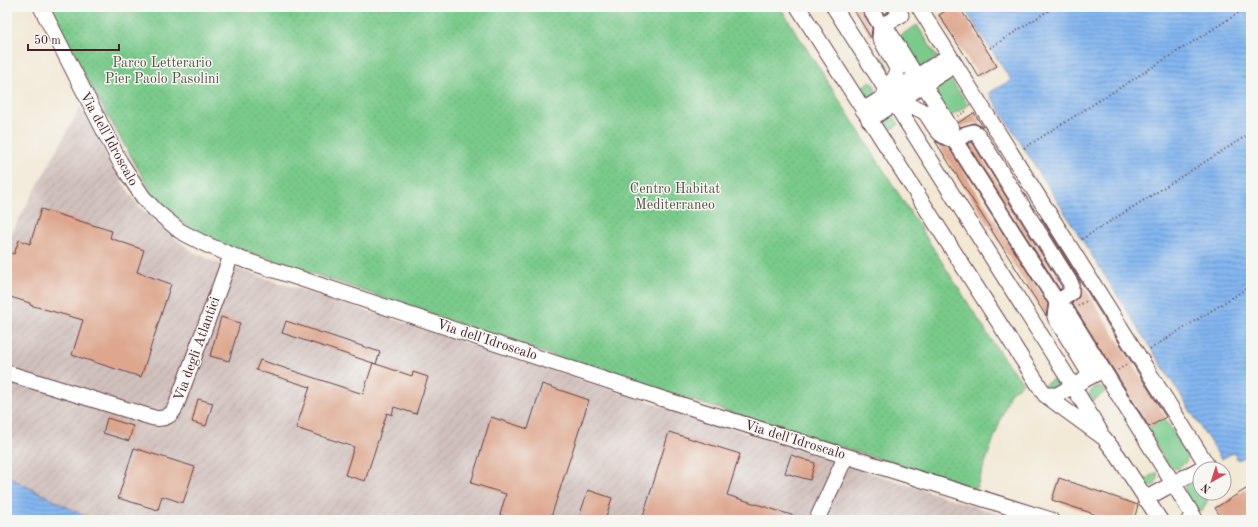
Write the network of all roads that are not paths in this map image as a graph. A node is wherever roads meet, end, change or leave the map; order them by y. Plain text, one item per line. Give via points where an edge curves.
1 (40, 7) edge
2 (798, 7) edge
3 (834, 7) edge
4 (869, 7) edge
5 (896, 7) edge
6 (919, 7) edge
7 (885, 29) junction
8 (952, 60) junction
9 (920, 80) junction
10 (892, 99) junction
11 (866, 115) junction
12 (951, 130) junction
13 (232, 256) junction
14 (1064, 308) junction
15 (7, 373) edge
16 (1100, 374) junction
17 (1073, 386) junction
18 (1045, 395) junction
19 (1104, 438) junction
20 (846, 456) junction
21 (1174, 484) junction
22 (1146, 499) junction
23 (818, 517) dead end
24 (1193, 519) edge
25 (1051, 520) edge
26 (1160, 520) edge

1 - 13 street, Via dell'Idroscalo via 122,166 140,194 180,231
2 - 11 street
3 - 10 street
4 - 7 street
5 - 7 street via 901,15
6 - 8 street
7 - 9 street
7 - 10 street via 880,38 898,70 894,78
8 - 9 street
8 - 21 street via 1099,293 1144,353 1207,465
9 - 10 street
9 - 12 street
10 - 11 street
10 - 12 street via 926,112 940,134
10 - 17 street
11 - 18 street
12 - 14 street
12 - 14 street via 966,134 973,132 978,135 1071,284 1071,293
13 - 15 street, Via degli Atlantici via 176,406 168,417 154,418
13 - 20 street, Via dell'Idroscalo via 660,398
14 - 16 street
16 - 17 street
16 - 21 street
17 - 18 street via 1057,395
17 - 19 street
18 - 19 street
19 - 22 street
20 - 23 street
20 - 25 street, Via dell'Idroscalo
21 - 22 street
21 - 24 street
22 - 26 street

